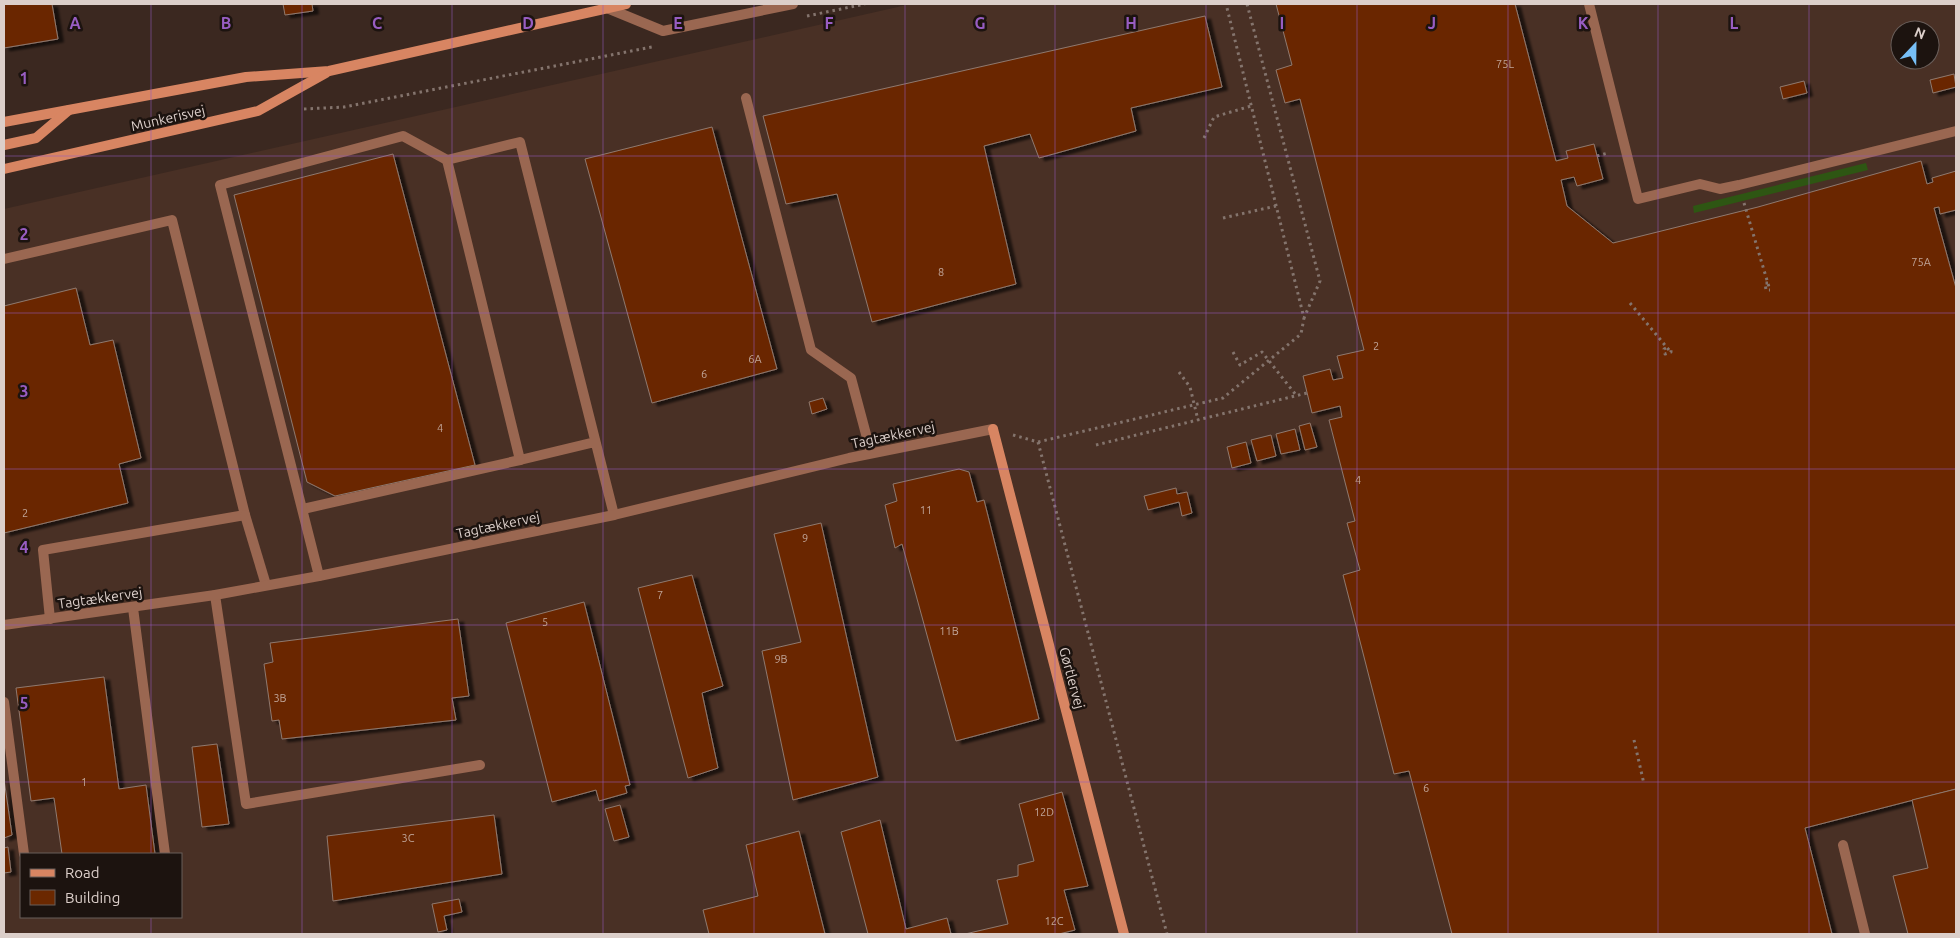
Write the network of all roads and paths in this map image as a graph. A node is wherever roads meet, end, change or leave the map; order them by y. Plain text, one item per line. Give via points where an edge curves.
1 (626, 4) edge
2 (793, 4) edge
3 (865, 4) edge
4 (1226, 4) edge
5 (1248, 4) edge
6 (1589, 4) edge
7 (607, 8) junction
8 (800, 18) dead end
9 (656, 47) dead end
10 (329, 71) junction
11 (746, 98) dead end
12 (1252, 106) junction
13 (70, 110) junction
14 (296, 110) dead end
15 (4, 122) edge
16 (1956, 131) edge
17 (1204, 138) dead end
18 (4, 145) edge
19 (447, 160) junction
20 (4, 169) edge
21 (1738, 185) junction
22 (1276, 206) junction
23 (1223, 218) dead end
24 (4, 259) edge
25 (1769, 286) dead end
26 (1630, 303) dead end
27 (1304, 318) junction
28 (1669, 349) dead end
29 (1233, 352) dead end
30 (1270, 360) junction
31 (1179, 372) dead end
32 (1307, 393) dead end
33 (1296, 395) junction
34 (1194, 405) junction
35 (1198, 420) junction
36 (993, 428) junction
37 (595, 442) junction
38 (1038, 442) junction
39 (1096, 445) dead end
40 (871, 453) junction
41 (520, 460) junction
42 (302, 509) junction
43 (245, 515) junction
44 (614, 515) junction
45 (319, 576) junction
46 (266, 585) junction
47 (215, 595) junction
48 (134, 608) junction
49 (50, 619) junction
50 (4, 625) edge
51 (4, 702) edge
52 (1634, 740) dead end
53 (480, 765) dead end
54 (1644, 784) dead end
55 (1843, 845) dead end
56 (24, 853) edge
57 (165, 853) edge
58 (1124, 934) edge
59 (1167, 934) edge
60 (1865, 934) edge

1 - 7 main road, Munkerisvej
2 - 7 street via 663,32
3 - 8 path
4 - 12 path
5 - 27 path via 1320,281
6 - 21 street via 1638,199 1700,184 1720,189
7 - 10 main road, Munkerisvej
9 - 14 path via 344,108
10 - 13 main road, Munkerisvej via 246,77
10 - 20 main road, Munkerisvej via 258,111
11 - 40 street via 811,350 851,378
12 - 17 path via 1214,117
12 - 22 path
13 - 15 main road, Munkerisvej
13 - 18 main road via 36,138
16 - 21 street
19 - 37 street via 520,142
19 - 41 street
19 - 42 street via 402,136 220,185
21 - 25 path
22 - 23 path
22 - 27 path
24 - 43 street via 172,220
26 - 28 path
27 - 30 path via 1301,334
29 - 30 path via 1240,365 1262,352
30 - 33 path
30 - 34 path via 1222,398
31 - 34 path via 1190,387
32 - 33 path
33 - 35 path
34 - 35 path
34 - 38 path
35 - 39 path
36 - 38 path
36 - 40 street, Tagtækkervej
36 - 58 main road, Gørtlervej
37 - 41 street
37 - 44 street
38 - 59 path
40 - 44 street, Tagtækkervej
41 - 42 street
42 - 45 street
43 - 46 street
43 - 49 street via 43,550
44 - 45 street, Tagtækkervej
45 - 46 street, Tagtækkervej
46 - 47 street, Tagtækkervej
47 - 48 street, Tagtækkervej
47 - 53 street via 246,804
48 - 49 street, Tagtækkervej
48 - 57 street
49 - 50 street, Tagtækkervej
51 - 56 street
52 - 54 path
55 - 60 street

